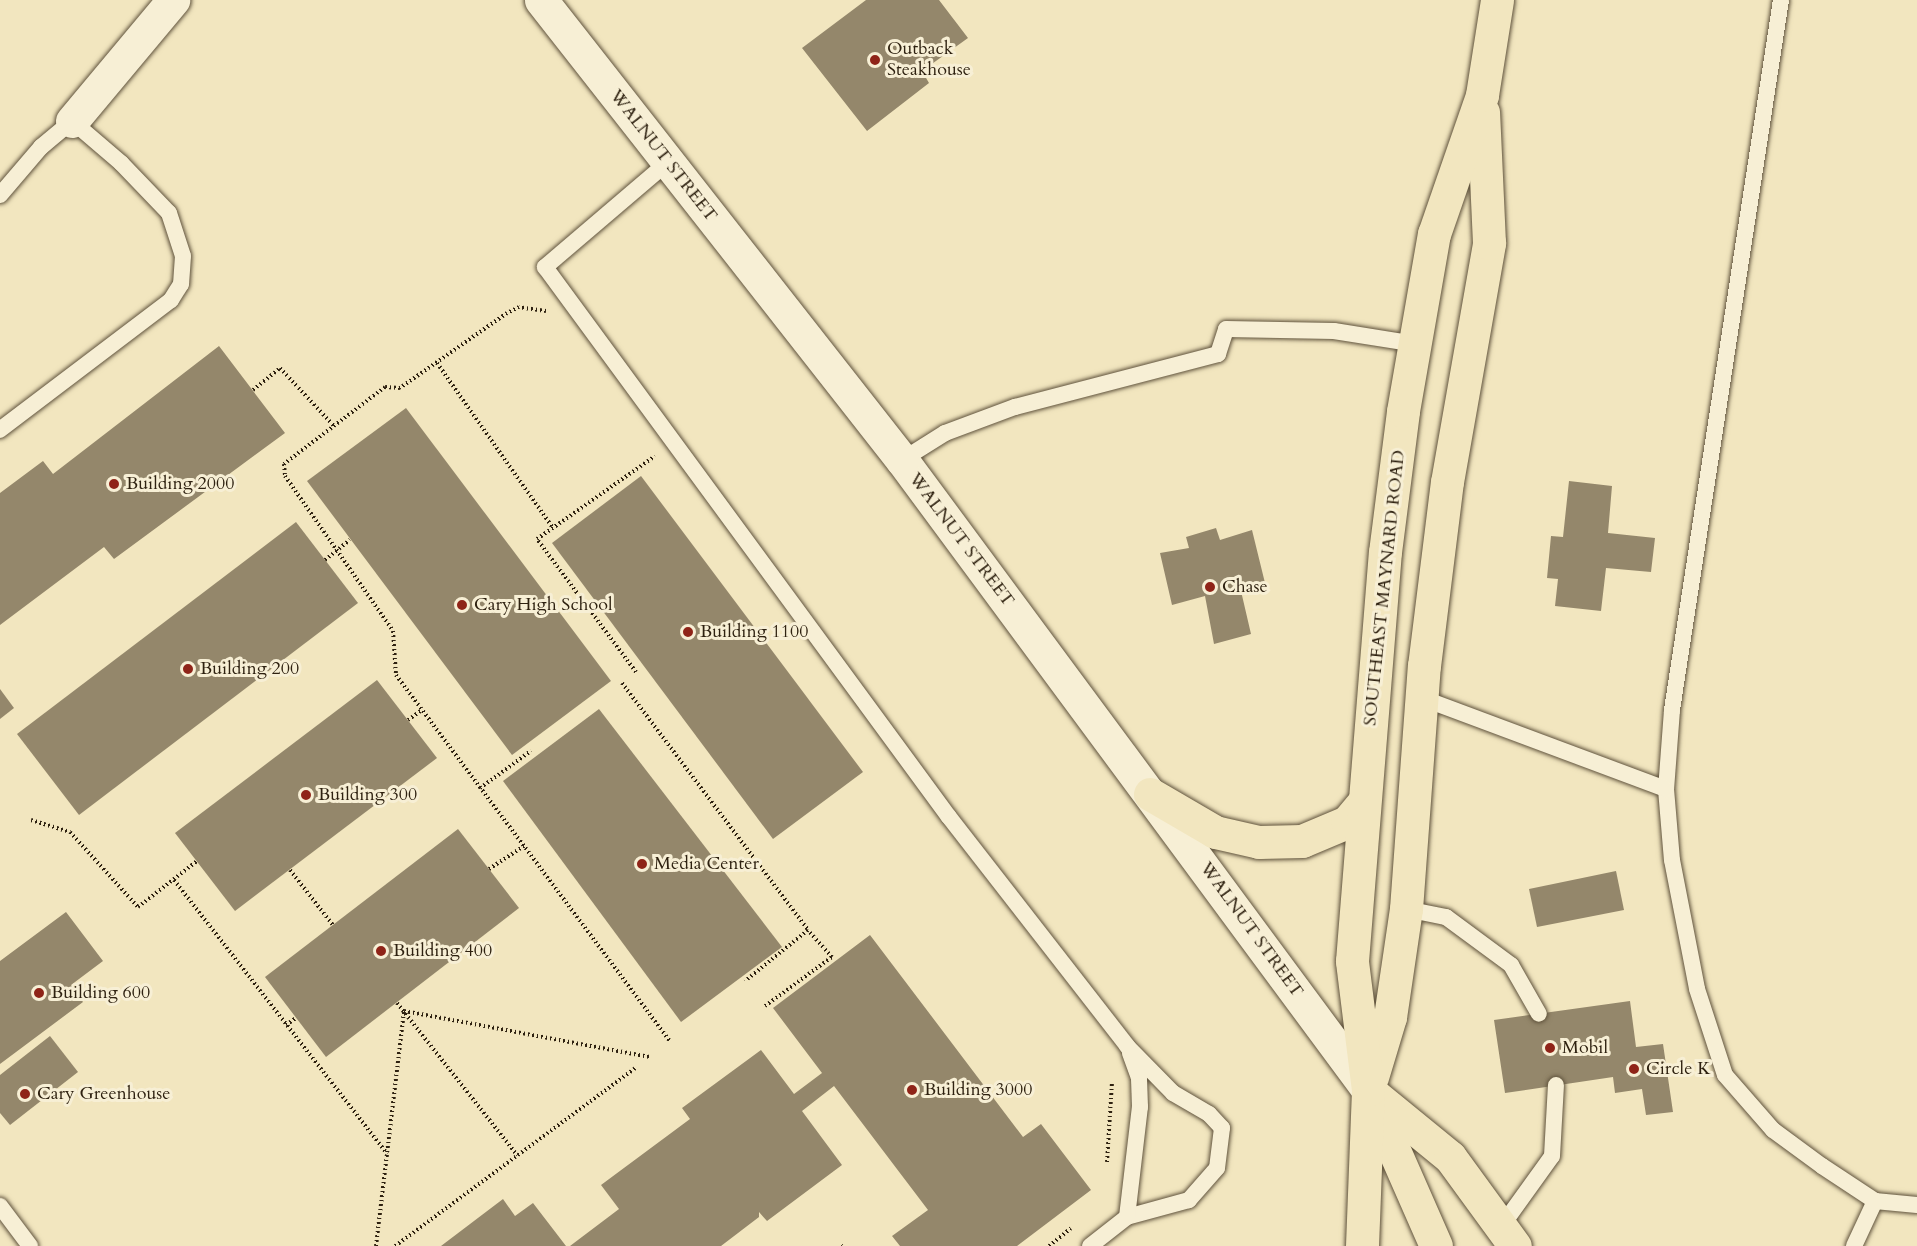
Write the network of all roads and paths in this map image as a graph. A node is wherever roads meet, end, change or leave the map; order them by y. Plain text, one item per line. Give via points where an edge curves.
1 (173, 0) edge
2 (541, 0) edge
3 (1497, 0) edge
4 (1781, 0) edge
5 (1482, 95) junction
6 (72, 121) junction
7 (668, 162) junction
8 (0, 195) edge
9 (553, 319) dead end
10 (1415, 344) junction
11 (436, 363) junction
12 (253, 390) dead end
13 (334, 426) junction
14 (0, 430) edge
15 (648, 447) dead end
16 (655, 456) junction
17 (902, 460) junction
18 (662, 465) dead end
19 (553, 528) junction
20 (350, 540) dead end
21 (336, 550) junction
22 (325, 560) dead end
23 (636, 672) dead end
24 (622, 683) dead end
25 (1422, 698) junction
26 (422, 710) junction
27 (408, 720) dead end
28 (531, 751) dead end
29 (480, 788) junction
30 (1666, 789) junction
31 (1150, 794) junction
32 (1364, 802) junction
33 (31, 820) dead end
34 (524, 846) junction
35 (197, 861) dead end
36 (489, 869) dead end
37 (290, 870) dead end
38 (174, 880) junction
39 (1406, 909) junction
40 (333, 925) dead end
41 (808, 930) junction
42 (745, 981) dead end
43 (397, 1002) dead end
44 (765, 1006) dead end
45 (404, 1011) junction
46 (1539, 1014) dead end
47 (296, 1018) dead end
48 (286, 1025) junction
49 (670, 1041) dead end
50 (1127, 1046) junction
51 (650, 1057) dead end
52 (637, 1067) dead end
53 (1110, 1075) dead end
54 (1556, 1085) dead end
55 (1368, 1090) junction
56 (387, 1154) junction
57 (517, 1155) junction
58 (1107, 1172) dead end
59 (1875, 1201) junction
60 (1917, 1205) edge
61 (0, 1206) edge
62 (1127, 1217) junction
63 (1076, 1224) dead end
64 (1508, 1237) edge
65 (30, 1246) edge
66 (376, 1246) edge
67 (395, 1246) edge
68 (1049, 1246) edge
69 (1090, 1246) edge
70 (1362, 1246) edge
71 (1436, 1246) edge
72 (1854, 1246) edge

1 - 6 main road
2 - 7 main road, WALNUT STREET
3 - 5 main road, SOUTHEAST MAYNARD ROAD
4 - 30 lane via 1671,710
5 - 10 main road, SOUTHEAST MAYNARD ROAD via 1434,234
5 - 25 main road, SOUTHEAST MAYNARD ROAD via 1489,243 1447,482
6 - 8 lane via 40,147
6 - 14 lane via 121,163 169,213 183,256 181,284 171,300
7 - 17 main road, WALNUT STREET
7 - 50 lane via 545,267 949,817
9 - 11 path via 546,310 519,307
10 - 17 lane via 1334,331 1226,329 1218,354 1015,407 945,433
10 - 32 main road, SOUTHEAST MAYNARD ROAD via 1385,552
11 - 13 path via 400,388 385,387
11 - 19 path
12 - 13 path via 280,368
13 - 21 path via 284,464 285,476
15 - 16 path
16 - 18 path
16 - 19 path
17 - 31 main road, WALNUT STREET
19 - 23 path via 537,539
20 - 21 path
21 - 22 path
21 - 26 path via 393,631 396,675
24 - 41 path
25 - 30 lane
25 - 39 main road, SOUTHEAST MAYNARD ROAD
26 - 27 path
26 - 29 path
28 - 29 path
29 - 34 path
30 - 59 lane via 1672,860 1697,989 1725,1075 1773,1130
31 - 32 main road via 1215,832 1258,842 1302,841 1347,822
31 - 55 main road, WALNUT STREET
32 - 55 main road, SOUTHEAST MAYNARD ROAD via 1352,962
33 - 38 path via 70,832 138,907
34 - 36 path
34 - 49 path
35 - 38 path
37 - 40 path
38 - 48 path
39 - 46 lane via 1446,917 1511,965
39 - 55 main road, SOUTHEAST MAYNARD ROAD via 1390,1017
41 - 42 path
41 - 44 path via 832,957
43 - 45 path
45 - 51 path
45 - 56 path
45 - 57 path
47 - 48 path
48 - 56 path
50 - 62 lane via 1139,1078 1140,1107
50 - 62 lane via 1173,1093 1209,1114 1222,1128 1217,1168 1189,1200
52 - 57 path
53 - 58 path
54 - 64 lane via 1552,1156
55 - 64 main road, WALNUT STREET via 1450,1157
55 - 70 main road, SOUTHEAST MAYNARD ROAD
55 - 71 main road, WALNUT STREET
56 - 66 path
57 - 67 path
59 - 60 lane
59 - 72 lane
61 - 65 lane
62 - 69 lane
63 - 68 path

